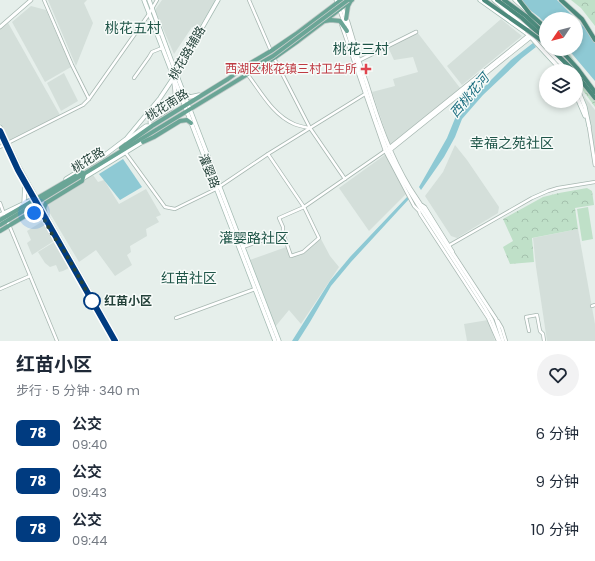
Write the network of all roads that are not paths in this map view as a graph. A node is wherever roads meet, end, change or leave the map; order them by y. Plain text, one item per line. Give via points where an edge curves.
1 (31, 0) edge
2 (44, 0) edge
3 (144, 0) edge
4 (149, 0) edge
5 (157, 0) edge
6 (218, 0) edge
7 (249, 0) edge
8 (332, 0) edge
9 (349, 0) edge
10 (480, 0) edge
11 (484, 0) edge
12 (495, 0) edge
13 (504, 0) edge
14 (514, 0) edge
15 (519, 0) edge
16 (561, 0) edge
17 (338, 1) edge
18 (152, 8) junction
19 (341, 8) junction
20 (329, 9) junction
21 (149, 14) junction
22 (530, 14) junction
23 (346, 18) junction
24 (324, 21) junction
25 (340, 22) junction
26 (539, 22) edge
27 (0, 27) edge
28 (539, 28) edge
29 (347, 31) junction
30 (416, 32) dead end
31 (532, 36) junction
32 (539, 38) edge
33 (595, 40) edge
34 (539, 41) edge
35 (539, 41) edge
36 (162, 48) junction
37 (271, 51) junction
38 (557, 56) edge
39 (559, 56) edge
40 (274, 58) junction
41 (358, 61) junction
42 (565, 64) edge
43 (566, 64) edge
44 (247, 72) junction
45 (174, 77) junction
46 (134, 78) dead end
47 (228, 79) junction
48 (583, 81) edge
49 (583, 83) edge
50 (184, 92) junction
51 (595, 92) edge
52 (367, 93) junction
53 (204, 94) junction
54 (595, 98) edge
55 (90, 99) junction
56 (583, 102) edge
57 (186, 105) junction
58 (581, 108) edge
59 (188, 110) junction
60 (191, 123) junction
61 (151, 124) junction
62 (589, 126) junction
63 (0, 127) edge
64 (135, 128) junction
65 (310, 128) junction
66 (0, 131) edge
67 (138, 132) junction
68 (148, 134) junction
69 (143, 142) junction
70 (7, 144) junction
71 (0, 147) edge
72 (388, 150) junction
73 (124, 151) junction
74 (268, 154) junction
75 (595, 164) edge
76 (83, 173) junction
77 (82, 179) junction
78 (344, 179) junction
79 (26, 182) junction
80 (595, 182) edge
81 (218, 188) junction
82 (37, 199) junction
83 (0, 203) edge
84 (24, 203) junction
85 (304, 207) junction
86 (45, 213) junction
87 (0, 215) edge
88 (7, 219) junction
89 (0, 220) edge
90 (0, 225) edge
91 (0, 231) edge
92 (283, 233) junction
93 (449, 246) junction
94 (62, 247) junction
95 (243, 247) junction
96 (467, 275) junction
97 (30, 276) junction
98 (0, 289) edge
99 (255, 289) junction
100 (176, 318) dead end
101 (529, 331) dead end
102 (56, 341) edge
103 (116, 341) edge
104 (275, 341) edge
105 (279, 341) edge
106 (499, 341) edge
107 (503, 341) edge
108 (506, 341) edge
109 (544, 341) edge

1 - 27 street
2 - 55 street
3 - 21 main road, 灌婴路
4 - 18 main road, 灌婴路
5 - 18 street
6 - 45 main road, 桃花路辅路
7 - 37 street
8 - 20 main road
9 - 19 main road
9 - 23 main road
9 - 44 main road, bridge
10 - 31 main road
11 - 35 highway, bridge
12 - 31 main road
12 - 32 highway via 522,18
13 - 28 highway
14 - 22 main road
15 - 22 highway
16 - 33 highway via 582,19
17 - 19 street
17 - 20 main road, 桃花南路
18 - 21 street
18 - 45 main road, 灌婴路
19 - 23 street
19 - 24 main road
19 - 29 street
20 - 37 main road, 桃花南路
21 - 36 main road, 灌婴路
21 - 55 street
22 - 26 highway
23 - 41 street
24 - 25 main road
24 - 40 main road
25 - 29 main road
25 - 52 street
29 - 41 street
30 - 41 street
31 - 34 main road, bridge
31 - 72 street
36 - 45 main road, 灌婴路
36 - 46 street via 152,52
37 - 47 main road, 桃花南路
38 - 42 main road
39 - 43 highway
40 - 44 main road
40 - 65 street
41 - 52 street
41 - 72 street via 387,139
44 - 47 main road
44 - 59 main road, 桃花南路
44 - 65 street via 281,115 293,123
45 - 50 main road, 灌婴路
45 - 57 main road, 灌婴路
45 - 61 street via 173,106 150,121
45 - 64 main road, 桃花路辅路
47 - 53 main road, 桃花南路
48 - 51 highway
49 - 54 highway
50 - 53 main road via 190,97
50 - 57 main road, 灌婴路
52 - 65 street
52 - 72 street
53 - 57 main road, 桃花南路
55 - 70 street
56 - 62 main road
57 - 59 main road, 灌婴路
57 - 61 main road, 桃花南路
58 - 62 main road
59 - 60 main road, 灌婴路
59 - 68 main road, 桃花路
59 - 81 main road, 灌婴路
60 - 69 main road via 187,120 180,121
60 - 81 main road, 灌婴路
61 - 67 main road
61 - 76 main road, 桃花南路 via 122,148
62 - 75 street
63 - 70 main road
64 - 67 street
64 - 82 main road, 桃花路辅路 via 116,148
65 - 74 street
65 - 78 street
66 - 70 main road
67 - 76 main road
68 - 69 main road
68 - 73 main road, 桃花路
69 - 73 main road
70 - 71 street
70 - 79 main road
70 - 82 main road
72 - 78 street
72 - 93 street
72 - 106 street via 402,179 492,320
73 - 76 main road, 桃花路
73 - 77 main road
73 - 81 street via 165,208 175,209
74 - 81 street
74 - 85 street
76 - 77 main road
76 - 82 main road, 桃花南路
77 - 86 main road via 46,202
78 - 85 street
79 - 82 main road
79 - 84 main road
80 - 93 street via 558,188 532,198
81 - 95 main road, 灌婴路
81 - 99 main road, 灌婴路
82 - 84 main road, 桃花路辅路
82 - 86 main road
82 - 88 main road, 桃花南路
82 - 94 main road
83 - 88 street
84 - 88 main road, 桃花路辅路
85 - 92 street via 279,218
85 - 92 street via 319,238 303,252 290,256
86 - 103 main road
87 - 88 main road, 桃花路辅路
88 - 89 main road, 桃花南路
88 - 90 main road
88 - 91 main road
88 - 94 main road via 37,213 43,217
88 - 97 street
92 - 95 street
93 - 96 street
94 - 103 main road
95 - 105 main road, 灌婴路
96 - 107 street via 496,319
96 - 108 street via 502,328
97 - 98 street
97 - 102 street
99 - 100 street
99 - 104 main road, 灌婴路
101 - 109 street via 526,317 537,315

